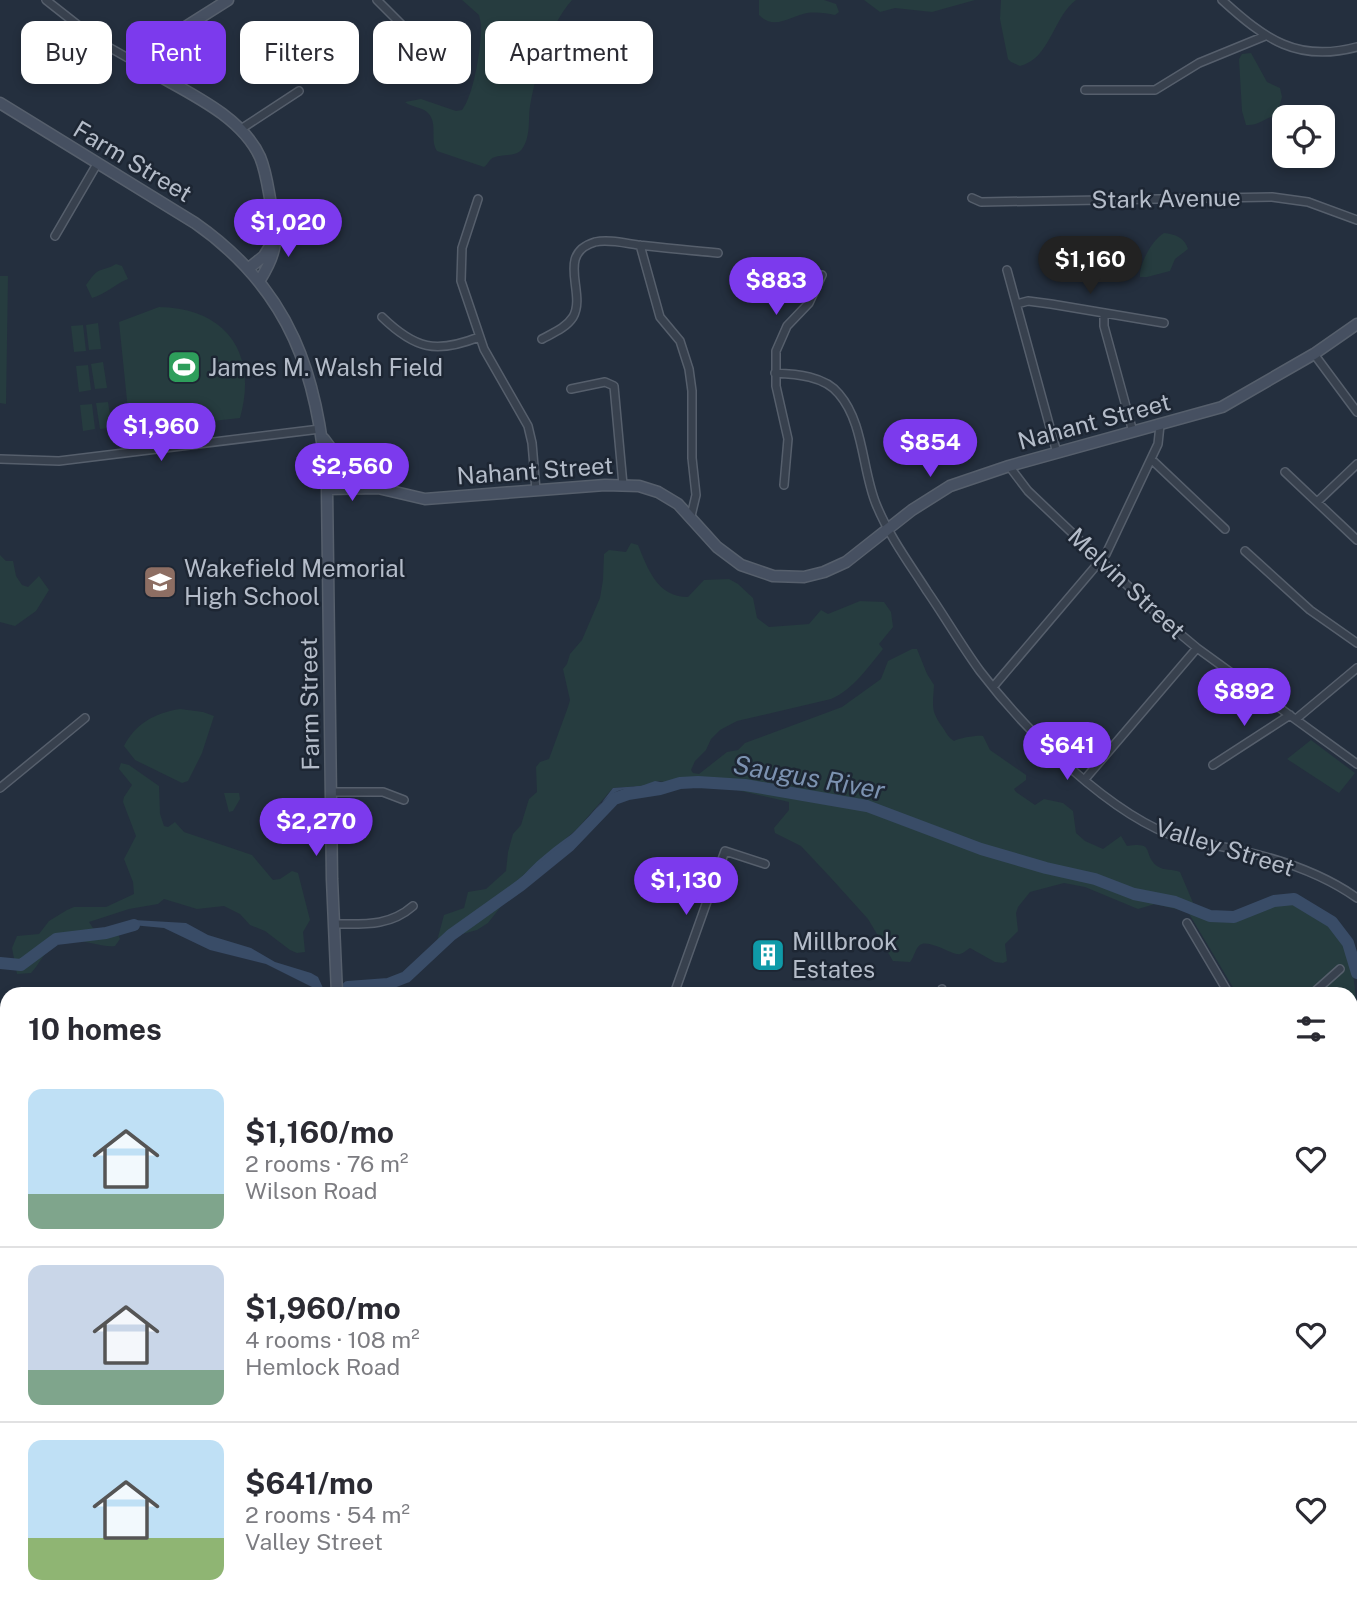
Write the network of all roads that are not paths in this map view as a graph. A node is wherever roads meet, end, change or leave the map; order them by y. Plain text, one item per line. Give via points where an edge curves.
1 (46, 0) edge
2 (62, 0) edge
3 (228, 0) edge
4 (377, 0) edge
5 (1222, 0) edge
6 (56, 8) junction
7 (195, 21) edge
8 (398, 21) edge
9 (1265, 36) junction
10 (1357, 47) edge
11 (126, 57) edge
12 (172, 84) edge
13 (1085, 90) dead end
14 (299, 91) dead end
15 (0, 103) edge
16 (241, 129) junction
17 (97, 164) junction
18 (972, 198) dead end
19 (478, 199) dead end
20 (1357, 219) edge
21 (275, 230) junction
22 (55, 236) dead end
23 (640, 245) junction
24 (718, 253) dead end
25 (249, 268) junction
26 (1007, 270) dead end
27 (822, 275) dead end
28 (260, 280) junction
29 (1017, 303) junction
30 (1104, 313) junction
31 (382, 317) dead end
32 (1164, 323) dead end
33 (1357, 324) edge
34 (479, 337) junction
35 (542, 339) dead end
36 (1314, 354) junction
37 (775, 373) junction
38 (571, 389) dead end
39 (1357, 412) edge
40 (1160, 425) junction
41 (321, 432) junction
42 (1133, 432) junction
43 (1057, 453) junction
44 (0, 459) edge
45 (1151, 459) junction
46 (1357, 464) edge
47 (1009, 466) junction
48 (1285, 472) dead end
49 (354, 473) junction
50 (326, 476) junction
51 (623, 485) junction
52 (784, 485) dead end
53 (378, 488) junction
54 (327, 489) junction
55 (536, 490) junction
56 (1317, 502) junction
57 (691, 516) junction
58 (888, 528) junction
59 (1225, 529) dead end
60 (1357, 540) edge
61 (1245, 551) dead end
62 (1101, 561) junction
63 (1357, 643) edge
64 (1198, 648) junction
65 (1357, 668) edge
66 (993, 687) junction
67 (1293, 717) junction
68 (85, 718) dead end
69 (1357, 764) edge
70 (1213, 765) dead end
71 (1085, 779) junction
72 (0, 788) edge
73 (331, 792) junction
74 (404, 800) dead end
75 (765, 864) dead end
76 (1357, 898) edge
77 (413, 906) dead end
78 (1187, 923) dead end
79 (333, 925) junction
80 (1340, 969) dead end
81 (337, 987) edge
82 (676, 987) edge
83 (1225, 987) edge
84 (1319, 987) edge

1 - 6 street
2 - 6 street
3 - 7 main road
4 - 8 street
5 - 9 street
6 - 11 street
9 - 10 street via 1278,44 1321,52
9 - 13 street via 1199,63 1154,90
12 - 16 main road
14 - 16 street
15 - 17 main road, Farm Street
16 - 21 main road via 262,163
17 - 22 street
17 - 25 main road, Farm Street via 195,223
18 - 20 street, Stark Avenue via 982,202 1272,197 1308,202
19 - 34 street via 462,248 460,272
21 - 25 main road via 268,250
21 - 28 main road via 276,247
23 - 24 street
23 - 35 street via 600,242 582,250 573,265 574,313 566,325
23 - 57 street via 660,317 680,341 690,369 696,495
25 - 28 main road, Farm Street
26 - 29 street
27 - 37 street via 809,303 782,334
28 - 41 main road, Farm Street via 299,348
29 - 30 street via 1032,301
29 - 43 street
30 - 32 street
30 - 42 street
31 - 34 street via 408,339 430,347
33 - 36 main road, Nahant Street
34 - 55 street via 528,426
36 - 39 street
36 - 40 main road, Nahant Street via 1229,404
37 - 52 street via 788,439
37 - 58 street, Valley Street via 812,378 840,394
38 - 51 street via 606,382 614,385
40 - 42 main road, Nahant Street
40 - 45 street
41 - 44 street via 59,461
41 - 49 main road, Nahant Street via 333,453
41 - 50 main road, Farm Street
42 - 43 main road, Nahant Street
43 - 47 main road, Nahant Street
45 - 59 street
45 - 62 street
46 - 56 street
47 - 58 main road, Nahant Street via 950,486
47 - 62 street, Melvin Street via 1028,491
48 - 56 street
49 - 50 main road
49 - 53 main road, Nahant Street
50 - 54 main road, Farm Street
51 - 55 main road, Nahant Street
51 - 57 main road, Nahant Street via 658,492
53 - 54 main road, Nahant Street
53 - 55 main road, Nahant Street via 425,499
54 - 73 main road, Farm Street
56 - 60 street
57 - 58 main road, Nahant Street via 731,559 761,574 785,578 835,568
58 - 66 street, Valley Street
61 - 63 street via 1310,610
62 - 64 street, Melvin Street
62 - 66 street
64 - 67 street, Melvin Street
64 - 71 street
65 - 67 street
66 - 71 street, Valley Street via 1034,733
67 - 69 street, Melvin Street
67 - 70 street
68 - 72 street
71 - 76 street, Valley Street via 1169,834 1271,859 1329,881
73 - 74 street via 383,792
73 - 79 main road, Farm Street
75 - 82 street via 725,851
77 - 79 street via 386,922
78 - 83 street
79 - 81 main road, Farm Street
80 - 84 street

